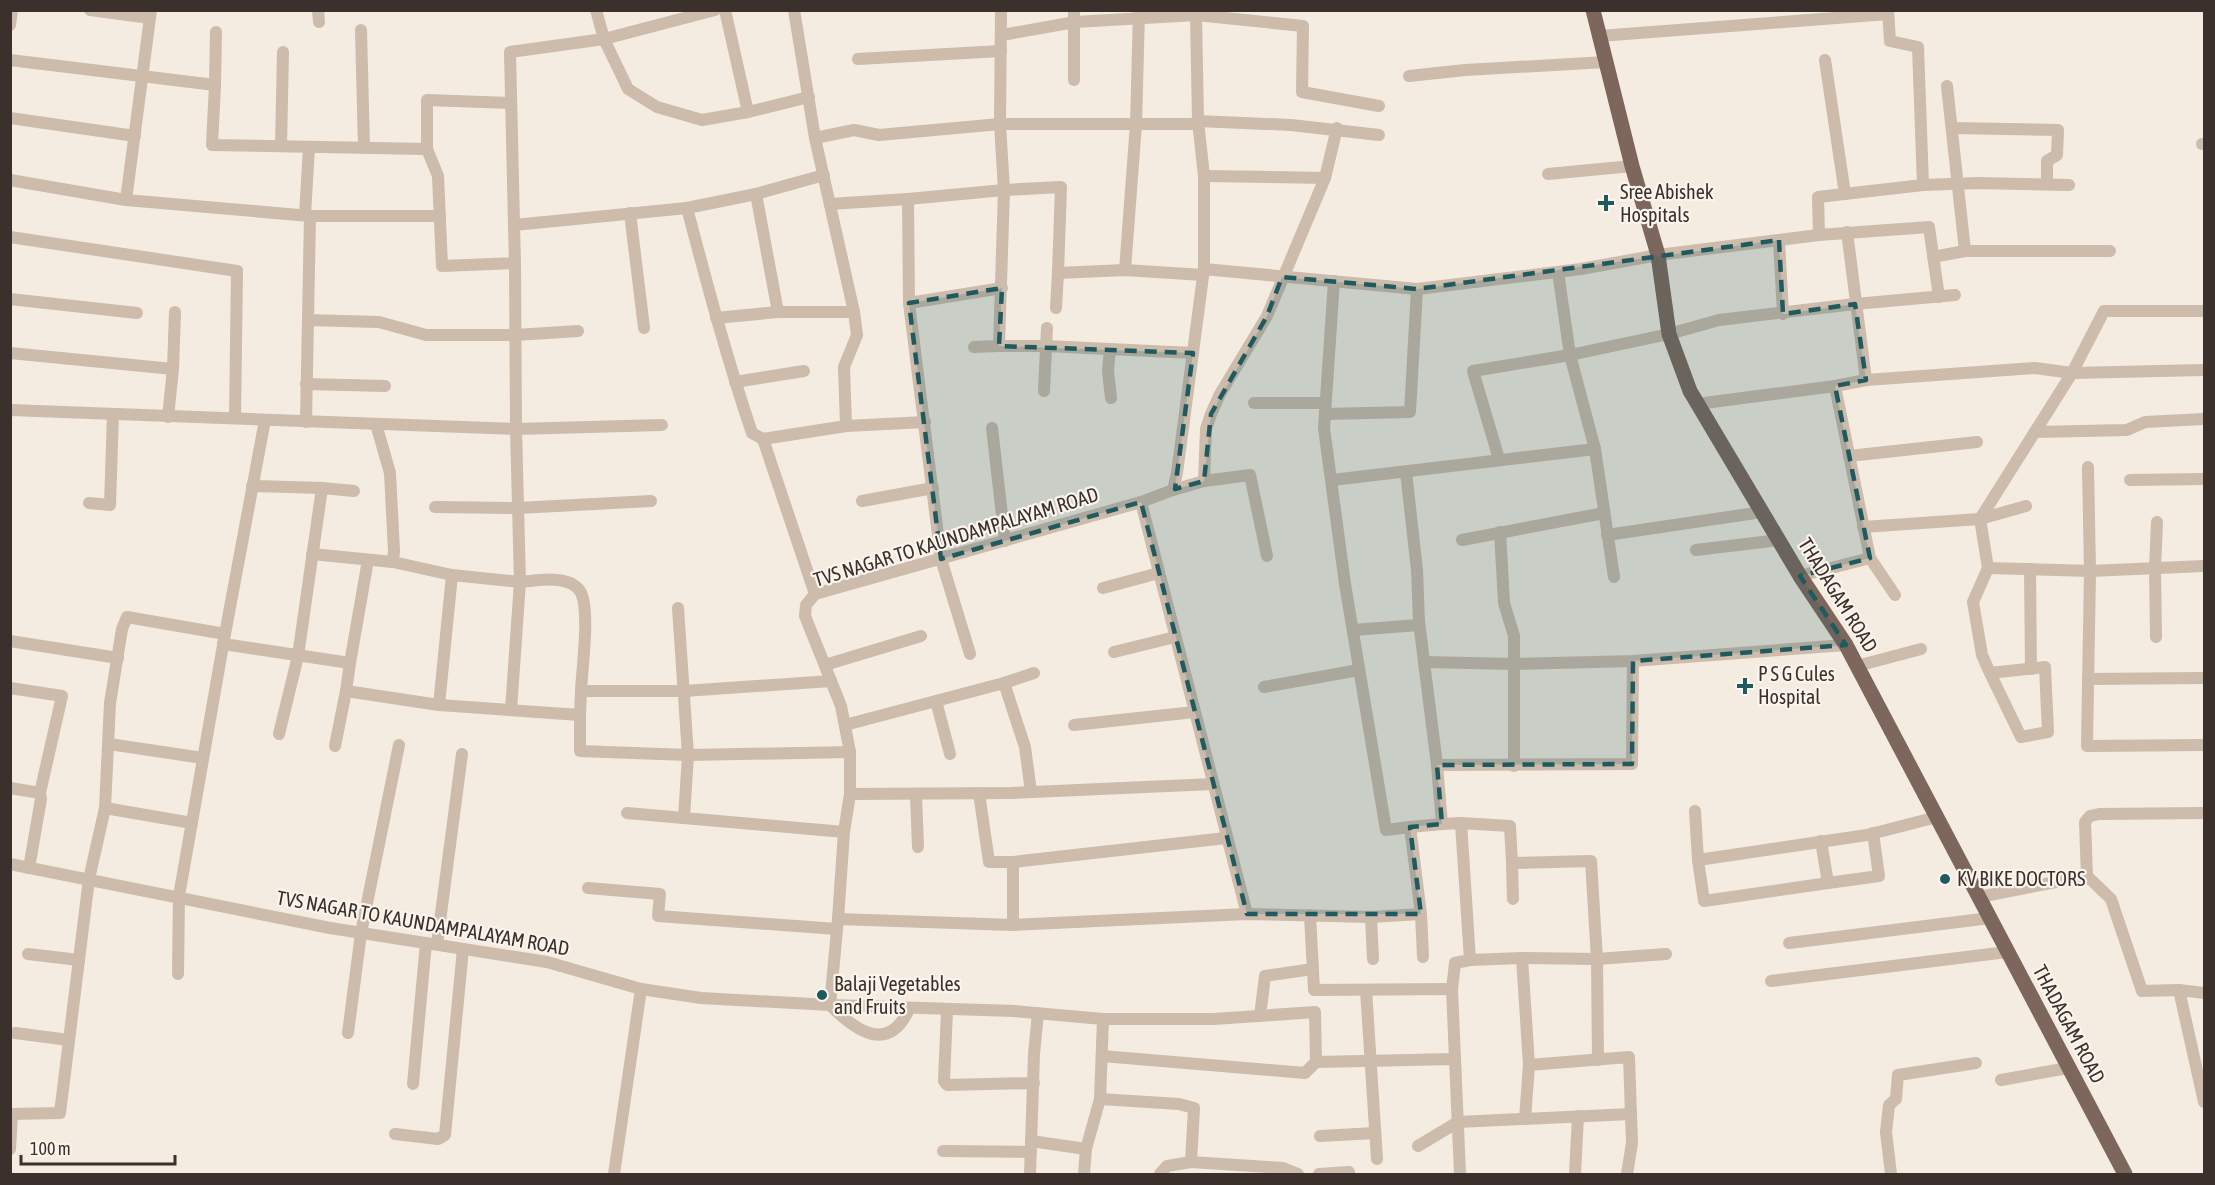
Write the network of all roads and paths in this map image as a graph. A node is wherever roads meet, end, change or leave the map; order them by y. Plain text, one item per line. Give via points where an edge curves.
1 (12, 10) edge
2 (90, 10) edge
3 (596, 10) edge
4 (715, 10) edge
5 (725, 10) edge
6 (794, 10) edge
7 (1001, 10) edge
8 (1593, 10) edge
9 (1888, 12) edge
10 (1196, 13) edge
11 (150, 14) edge
12 (1139, 14) edge
13 (1074, 16) edge
14 (1809, 16) edge
15 (10, 25) edge
16 (360, 30) dead end
17 (216, 32) dead end
18 (1002, 35) junction
19 (1599, 36) junction
20 (604, 39) junction
21 (1001, 51) junction
22 (283, 52) dead end
23 (858, 59) dead end
24 (10, 60) edge
25 (1826, 60) dead end
26 (1606, 62) junction
27 (144, 76) junction
28 (1409, 76) dead end
29 (1074, 80) dead end
30 (215, 85) junction
31 (1947, 87) dead end
32 (809, 97) junction
33 (511, 103) junction
34 (1378, 106) dead end
35 (748, 111) junction
36 (10, 118) edge
37 (1198, 122) junction
38 (1000, 124) junction
39 (1136, 124) junction
40 (1337, 128) junction
41 (1952, 128) junction
42 (1379, 135) dead end
43 (135, 136) junction
44 (815, 138) junction
45 (281, 146) junction
46 (309, 147) junction
47 (364, 148) junction
48 (427, 149) junction
49 (1632, 166) junction
50 (1548, 174) dead end
51 (824, 175) junction
52 (1203, 176) junction
53 (1325, 177) junction
54 (10, 180) edge
55 (1959, 184) junction
56 (2047, 184) junction
57 (1923, 185) junction
58 (2070, 185) dead end
59 (1004, 190) junction
60 (756, 194) junction
61 (1845, 194) junction
62 (126, 200) junction
63 (908, 200) junction
64 (830, 204) junction
65 (687, 208) junction
66 (630, 213) junction
67 (307, 215) junction
68 (440, 216) junction
69 (514, 225) junction
70 (1847, 232) junction
71 (1819, 235) junction
72 (10, 237) edge
73 (1779, 240) junction
74 (1965, 251) junction
75 (2110, 251) dead end
76 (1658, 255) junction
77 (1933, 258) junction
78 (515, 263) junction
79 (1125, 270) junction
80 (1203, 272) junction
81 (1558, 272) junction
82 (1058, 273) junction
83 (1282, 277) junction
84 (1334, 281) junction
85 (1002, 288) junction
86 (1417, 289) junction
87 (1954, 295) dead end
88 (1939, 297) junction
89 (10, 299) edge
90 (909, 303) junction
91 (1855, 304) junction
92 (1056, 308) dead end
93 (2205, 311) edge
94 (175, 312) dead end
95 (778, 312) junction
96 (854, 312) junction
97 (137, 313) dead end
98 (1783, 314) junction
99 (716, 318) junction
100 (308, 320) junction
101 (644, 328) dead end
102 (1047, 328) dead end
103 (578, 331) dead end
104 (1669, 334) junction
105 (515, 335) junction
106 (999, 346) junction
107 (1046, 346) junction
108 (974, 347) dead end
109 (1110, 349) junction
110 (1193, 352) junction
111 (10, 353) edge
112 (1570, 355) junction
113 (173, 369) junction
114 (2205, 370) edge
115 (804, 371) dead end
116 (2072, 373) junction
117 (1866, 381) junction
118 (735, 382) junction
119 (306, 384) junction
120 (385, 386) dead end
121 (1835, 386) junction
122 (1044, 391) dead end
123 (1111, 398) dead end
124 (1254, 403) dead end
125 (1697, 404) junction
126 (1325, 408) junction
127 (10, 410) edge
128 (113, 414) junction
129 (168, 417) junction
130 (235, 418) junction
131 (2205, 419) edge
132 (265, 420) junction
133 (306, 422) junction
134 (925, 422) junction
135 (376, 424) junction
136 (662, 425) dead end
137 (846, 426) junction
138 (992, 428) dead end
139 (516, 429) junction
140 (2035, 432) junction
141 (763, 439) junction
142 (1977, 442) dead end
143 (1595, 449) junction
144 (1849, 456) junction
145 (1499, 459) junction
146 (2088, 467) dead end
147 (1406, 472) junction
148 (2205, 479) edge
149 (1332, 480) junction
150 (2130, 480) dead end
151 (1204, 481) junction
152 (252, 486) junction
153 (322, 488) junction
154 (933, 488) junction
155 (1173, 490) junction
156 (354, 491) dead end
157 (651, 501) dead end
158 (862, 501) dead end
159 (1141, 502) junction
160 (89, 503) dead end
161 (2026, 506) dead end
162 (435, 507) dead end
163 (518, 508) junction
164 (1762, 512) junction
165 (1604, 513) junction
166 (1980, 519) junction
167 (2157, 522) dead end
168 (1863, 527) junction
169 (1500, 532) junction
170 (1607, 535) junction
171 (1462, 540) dead end
172 (1779, 540) junction
173 (1005, 541) junction
174 (1696, 550) dead end
175 (312, 554) junction
176 (1267, 556) dead end
177 (1869, 558) junction
178 (941, 559) junction
179 (368, 560) junction
180 (393, 562) junction
181 (2205, 566) edge
182 (1988, 568) junction
183 (2155, 568) junction
184 (2030, 569) junction
185 (2090, 571) junction
186 (1159, 573) junction
187 (452, 575) junction
188 (1800, 576) junction
189 (1614, 577) dead end
190 (520, 582) junction
191 (1103, 588) dead end
192 (815, 594) junction
193 (1895, 595) dead end
194 (678, 608) dead end
195 (1419, 625) junction
196 (1353, 630) junction
197 (921, 636) dead end
198 (1175, 637) junction
199 (2156, 637) dead end
200 (224, 639) junction
201 (10, 641) edge
202 (1846, 645) junction
203 (1921, 649) dead end
204 (1114, 652) dead end
205 (970, 654) dead end
206 (298, 656) junction
207 (118, 658) junction
208 (1633, 661) junction
209 (1424, 662) junction
210 (350, 663) junction
211 (1514, 664) junction
212 (825, 665) junction
213 (1857, 666) junction
214 (2031, 669) junction
215 (1359, 670) junction
216 (1034, 673) dead end
217 (1990, 673) junction
218 (2205, 678) edge
219 (2088, 679) junction
220 (831, 681) junction
221 (1004, 683) junction
222 (1264, 687) dead end
223 (10, 688) edge
224 (346, 691) junction
225 (580, 691) junction
226 (684, 691) junction
227 (936, 701) junction
228 (439, 705) junction
229 (510, 710) junction
230 (1194, 712) junction
231 (580, 715) junction
232 (845, 725) junction
233 (1074, 725) dead end
234 (279, 734) dead end
235 (109, 744) junction
236 (399, 745) dead end
237 (2205, 745) edge
238 (335, 746) dead end
239 (850, 752) junction
240 (462, 754) dead end
241 (950, 754) dead end
242 (688, 755) junction
243 (203, 758) junction
244 (1437, 765) junction
245 (1514, 766) junction
246 (1213, 784) junction
247 (10, 788) edge
248 (1030, 792) junction
249 (40, 793) junction
250 (979, 793) junction
251 (850, 794) junction
252 (916, 795) junction
253 (105, 808) junction
254 (1695, 812) dead end
255 (627, 813) dead end
256 (2205, 813) edge
257 (684, 818) junction
258 (1937, 818) junction
259 (192, 823) junction
260 (1461, 823) junction
261 (1442, 824) junction
262 (1410, 827) junction
263 (844, 832) junction
264 (1873, 833) junction
265 (1226, 838) junction
266 (1821, 841) junction
267 (918, 847) dead end
268 (1698, 860) junction
269 (1013, 862) junction
270 (1512, 863) junction
271 (10, 864) edge
272 (29, 868) junction
273 (2087, 876) junction
274 (89, 879) junction
275 (1828, 883) junction
276 (588, 888) dead end
277 (179, 896) junction
278 (1979, 897) junction
279 (1513, 899) dead end
280 (1247, 914) junction
281 (1420, 914) junction
282 (1311, 915) junction
283 (1371, 917) junction
284 (1990, 918) junction
285 (838, 924) junction
286 (1013, 925) junction
287 (361, 933) junction
288 (1789, 943) dead end
289 (431, 944) junction
290 (464, 949) junction
291 (2007, 952) junction
292 (28, 954) dead end
293 (1666, 954) dead end
294 (1423, 957) dead end
295 (1522, 958) junction
296 (1373, 959) dead end
297 (1597, 959) junction
298 (79, 960) junction
299 (1470, 960) junction
300 (1313, 969) junction
301 (178, 974) dead end
302 (1771, 981) dead end
303 (641, 989) junction
304 (1452, 989) junction
305 (1314, 990) junction
306 (1366, 990) junction
307 (2179, 990) junction
308 (2205, 993) edge
309 (830, 1005) junction
310 (909, 1009) junction
311 (947, 1010) junction
312 (1315, 1012) junction
313 (1038, 1013) junction
314 (1260, 1016) junction
315 (1103, 1019) junction
316 (15, 1033) dead end
317 (348, 1033) dead end
318 (69, 1040) junction
319 (1102, 1056) junction
320 (1455, 1059) junction
321 (1598, 1060) junction
322 (1371, 1061) junction
323 (1316, 1062) junction
324 (1976, 1063) dead end
325 (1529, 1065) junction
326 (2068, 1068) junction
327 (2001, 1080) dead end
328 (1034, 1083) junction
329 (413, 1084) dead end
330 (1100, 1099) junction
331 (2205, 1102) edge
332 (11, 1114) edge
333 (1631, 1114) junction
334 (1578, 1116) junction
335 (1525, 1119) junction
336 (1458, 1122) junction
337 (1375, 1133) junction
338 (395, 1134) dead end
339 (1320, 1136) dead end
340 (1418, 1146) dead end
341 (1031, 1147) junction
342 (10, 1149) edge
343 (1086, 1149) junction
344 (943, 1151) dead end
345 (1377, 1159) dead end
346 (1191, 1162) junction
347 (614, 1174) edge
348 (1030, 1174) edge
349 (1084, 1174) edge
350 (1160, 1174) edge
351 (1298, 1174) edge
352 (1319, 1174) edge
353 (1349, 1174) edge
354 (1460, 1174) edge
355 (1575, 1174) edge
356 (1627, 1174) edge
357 (1891, 1174) edge
358 (2125, 1174) edge

1 - 15 street
2 - 11 street
3 - 20 street
4 - 20 street
5 - 35 street
6 - 32 street
7 - 18 street
8 - 19 main road, THADAGAM ROAD
9 - 14 street
9 - 57 street via 1890,41 1918,47
10 - 12 street
10 - 34 street via 1303,26 1302,92
10 - 37 street
11 - 27 street
12 - 13 street
12 - 39 street
13 - 18 street
13 - 29 street
14 - 19 street
16 - 47 street
17 - 30 street
18 - 21 street
19 - 26 main road, THADAGAM ROAD
20 - 33 street via 510,52
20 - 35 street via 628,89 657,107 702,120
21 - 23 street
21 - 38 street
22 - 45 street
24 - 27 street
25 - 61 street
26 - 28 street
26 - 49 main road, THADAGAM ROAD
27 - 30 street
27 - 43 street
30 - 45 street via 212,145
31 - 41 street
32 - 35 street
32 - 44 street
33 - 48 street via 427,100
33 - 69 street
36 - 43 street
37 - 39 street
37 - 40 street
37 - 52 street
38 - 39 street
38 - 44 street via 879,135 854,130
38 - 59 street
39 - 79 street
40 - 42 street
40 - 53 street
41 - 55 street
41 - 56 street via 2058,130 2057,155 2047,162
43 - 62 street
44 - 51 street
45 - 46 street
46 - 47 street
46 - 67 street
47 - 48 street
48 - 68 street via 438,176
49 - 50 street
49 - 76 main road, THADAGAM ROAD
51 - 60 street
51 - 64 street
52 - 53 street
52 - 80 street
53 - 83 street
54 - 62 street
55 - 56 street
55 - 57 street
55 - 74 street
56 - 58 street
57 - 61 street
59 - 63 street
59 - 82 street via 1061,187
59 - 85 street
60 - 65 street
60 - 95 street
61 - 71 street via 1818,197
62 - 67 street
63 - 64 street
63 - 90 street
64 - 96 street
65 - 66 street
65 - 99 street
66 - 69 street
66 - 101 street
67 - 68 street
67 - 100 street
68 - 78 street via 442,266
69 - 78 street
70 - 71 street
70 - 77 street via 1929,227
70 - 91 street
71 - 73 street
72 - 130 street via 237,271
73 - 76 street
73 - 98 street
74 - 75 street
74 - 77 street
76 - 81 street
76 - 104 main road, THADAGAM ROAD
77 - 88 street
78 - 105 street
79 - 80 street
79 - 82 street
80 - 83 street
80 - 110 street
81 - 86 street
81 - 112 street
82 - 92 street
83 - 84 street
83 - 151 street via 1268,316 1211,414 1206,429
84 - 86 street
84 - 126 street
85 - 90 street
85 - 106 street
86 - 126 street via 1410,412
87 - 88 street
88 - 91 street
89 - 97 street
90 - 134 street
91 - 98 street
91 - 117 street
93 - 116 street via 2104,311
94 - 113 street
95 - 96 street
95 - 99 street
96 - 137 street via 857,335 844,367
98 - 104 street via 1719,320
99 - 118 street
100 - 105 street via 379,322 426,335
100 - 119 street
102 - 107 street
103 - 105 street
104 - 112 street
104 - 125 main road, THADAGAM ROAD
105 - 139 street
106 - 107 street
106 - 108 street
107 - 109 street
107 - 122 street
109 - 110 street
109 - 123 street
110 - 155 street
111 - 113 street
112 - 143 street
112 - 145 street via 1473,371
113 - 129 street
114 - 116 street
115 - 118 street
116 - 117 street via 2035,368
116 - 140 street
117 - 121 street
118 - 141 street via 752,433
119 - 120 street
119 - 133 street
121 - 125 street
121 - 144 street
124 - 126 street
125 - 164 main road, THADAGAM ROAD
126 - 149 street
127 - 128 street
128 - 129 street
128 - 160 street via 110,505
129 - 130 street
130 - 132 street
131 - 140 street via 2145,422 2127,430
132 - 133 street
132 - 152 street
133 - 135 street
134 - 137 street
134 - 154 street
135 - 139 street
135 - 180 street via 390,473
136 - 139 street
137 - 141 street
138 - 173 street
139 - 163 street
140 - 166 street
141 - 192 street
142 - 144 street
143 - 145 street
143 - 165 street
144 - 168 street
145 - 147 street
146 - 185 street
147 - 149 street
147 - 195 street
148 - 150 street
149 - 196 street
151 - 155 street, TVS NAGAR TO KAUNDAMPALAYAM ROAD
151 - 176 street, TVS NAGAR TO KAUNDAMPALAYAM ROAD via 1250,475
152 - 153 street
152 - 200 street
153 - 156 street
153 - 175 street
154 - 158 street
154 - 178 street
155 - 159 street, TVS NAGAR TO KAUNDAMPALAYAM ROAD
157 - 163 street
159 - 173 street, TVS NAGAR TO KAUNDAMPALAYAM ROAD
159 - 186 street
161 - 166 street
162 - 163 street
163 - 190 street
164 - 170 street
164 - 172 main road, THADAGAM ROAD
165 - 169 street
165 - 170 street
166 - 168 street
166 - 182 street
167 - 183 street
168 - 177 street
169 - 171 street
169 - 211 street via 1504,603 1514,636
170 - 189 street
172 - 174 street
172 - 188 main road, THADAGAM ROAD
173 - 178 street, TVS NAGAR TO KAUNDAMPALAYAM ROAD
175 - 179 street
175 - 206 street
177 - 188 street
177 - 193 street
178 - 192 street, TVS NAGAR TO KAUNDAMPALAYAM ROAD
178 - 205 street
179 - 180 street
179 - 210 street
180 - 187 street
181 - 183 street
182 - 184 street
182 - 217 street via 1973,602 1982,655
183 - 185 street
183 - 199 street
184 - 185 street
184 - 214 street
185 - 219 street
186 - 191 street
186 - 198 street
187 - 190 street
187 - 228 street
188 - 202 main road, THADAGAM ROAD
190 - 225 street via 567,582 582,595
190 - 229 street
192 - 212 street, TVS NAGAR TO KAUNDAMPALAYAM ROAD via 806,605 805,616
194 - 226 street
195 - 196 street
195 - 209 street
196 - 215 street
197 - 212 street
198 - 204 street
198 - 230 street
200 - 206 street
200 - 207 street via 127,617
200 - 243 street
201 - 207 street
202 - 208 street
202 - 213 main road, THADAGAM ROAD
203 - 213 street
206 - 210 street
206 - 234 street
207 - 235 street via 110,703
208 - 211 street
208 - 245 street via 1632,764
209 - 211 street
209 - 244 street
210 - 224 street
211 - 245 street
212 - 220 street, TVS NAGAR TO KAUNDAMPALAYAM ROAD
213 - 258 main road, THADAGAM ROAD
214 - 217 street
214 - 217 street via 2045,667 2048,732 2021,737
215 - 222 street
215 - 262 street via 1386,830
216 - 221 street
218 - 219 street
219 - 237 street via 2087,746
220 - 226 street
220 - 232 street, TVS NAGAR TO KAUNDAMPALAYAM ROAD
221 - 227 street
221 - 248 street via 1025,747
223 - 249 street via 62,696
224 - 228 street
224 - 238 street
225 - 226 street
225 - 231 street
226 - 242 street
227 - 232 street
227 - 241 street
228 - 229 street
229 - 231 street
230 - 233 street
230 - 246 street
231 - 242 street via 580,751
232 - 239 street, TVS NAGAR TO KAUNDAMPALAYAM ROAD
235 - 243 street
235 - 253 street
236 - 287 street
239 - 242 street
239 - 251 street, TVS NAGAR TO KAUNDAMPALAYAM ROAD
240 - 289 street
242 - 257 street
243 - 259 street
244 - 245 street
244 - 261 street
246 - 248 street
246 - 265 street
247 - 249 street
248 - 250 street
249 - 272 street
250 - 252 street
250 - 269 street via 989,862
251 - 252 street
251 - 263 street, TVS NAGAR TO KAUNDAMPALAYAM ROAD
252 - 267 street
253 - 259 street
253 - 274 street
254 - 268 street
255 - 257 street
256 - 273 street via 2090,816 2085,822
257 - 263 street
258 - 264 street
258 - 278 main road, THADAGAM ROAD
259 - 277 street
260 - 261 street
260 - 270 street via 1510,826
260 - 299 street
261 - 262 street
262 - 281 street
263 - 285 street, TVS NAGAR TO KAUNDAMPALAYAM ROAD
264 - 266 street
264 - 275 street via 1879,876
265 - 269 street
265 - 280 street
266 - 268 street
266 - 275 street
268 - 275 street via 1704,901
269 - 286 street
270 - 279 street
270 - 297 street via 1591,861
271 - 272 street, TVS NAGAR TO KAUNDAMPALAYAM ROAD
272 - 274 street, TVS NAGAR TO KAUNDAMPALAYAM ROAD
273 - 278 street
273 - 307 street via 2111,899 2142,991
274 - 277 street, TVS NAGAR TO KAUNDAMPALAYAM ROAD
274 - 298 street
276 - 285 street via 660,894 658,916
277 - 287 street, TVS NAGAR TO KAUNDAMPALAYAM ROAD
277 - 301 street
278 - 284 main road, THADAGAM ROAD
280 - 282 street
280 - 286 street
281 - 283 street
281 - 294 street
282 - 283 street
282 - 300 street
283 - 296 street
284 - 288 street
284 - 291 main road, THADAGAM ROAD
285 - 286 street
285 - 309 street, TVS NAGAR TO KAUNDAMPALAYAM ROAD
287 - 289 street, TVS NAGAR TO KAUNDAMPALAYAM ROAD
287 - 317 street
289 - 290 street, TVS NAGAR TO KAUNDAMPALAYAM ROAD
289 - 329 street
290 - 303 street, TVS NAGAR TO KAUNDAMPALAYAM ROAD via 547,962
290 - 338 street via 445,1135 438,1139
291 - 302 street
291 - 326 main road, THADAGAM ROAD
292 - 298 street
293 - 297 street
295 - 297 street
295 - 299 street
295 - 325 street
297 - 321 street
298 - 318 street
299 - 304 street via 1455,963
300 - 305 street
300 - 314 street via 1265,976
303 - 309 street, TVS NAGAR TO KAUNDAMPALAYAM ROAD via 701,998
303 - 347 street
304 - 306 street
304 - 320 street
305 - 306 street
305 - 312 street
306 - 322 street
307 - 308 street
307 - 331 street
309 - 310 street
309 - 310 street via 868,1034 889,1034 903,1022
310 - 311 street
311 - 313 street
311 - 328 street via 947,1085
312 - 314 street
312 - 323 street
313 - 315 street
313 - 328 street
314 - 315 street
315 - 319 street
316 - 318 street
318 - 332 street via 60,1113
319 - 323 street via 1305,1072
319 - 330 street
320 - 322 street
320 - 336 street
321 - 325 street
321 - 333 street via 1629,1058
322 - 323 street
322 - 337 street
324 - 357 street via 1898,1075 1886,1132
325 - 335 street
326 - 327 street
326 - 358 main road, THADAGAM ROAD
328 - 341 street
330 - 343 street
330 - 346 street via 1194,1108
332 - 342 street
333 - 334 street
333 - 356 street
334 - 335 street
334 - 355 street
335 - 336 street
336 - 340 street
336 - 354 street
337 - 339 street
337 - 345 street
341 - 343 street
341 - 344 street
341 - 348 street
343 - 349 street
346 - 350 street via 1167,1166
346 - 351 street via 1283,1168
352 - 353 street

